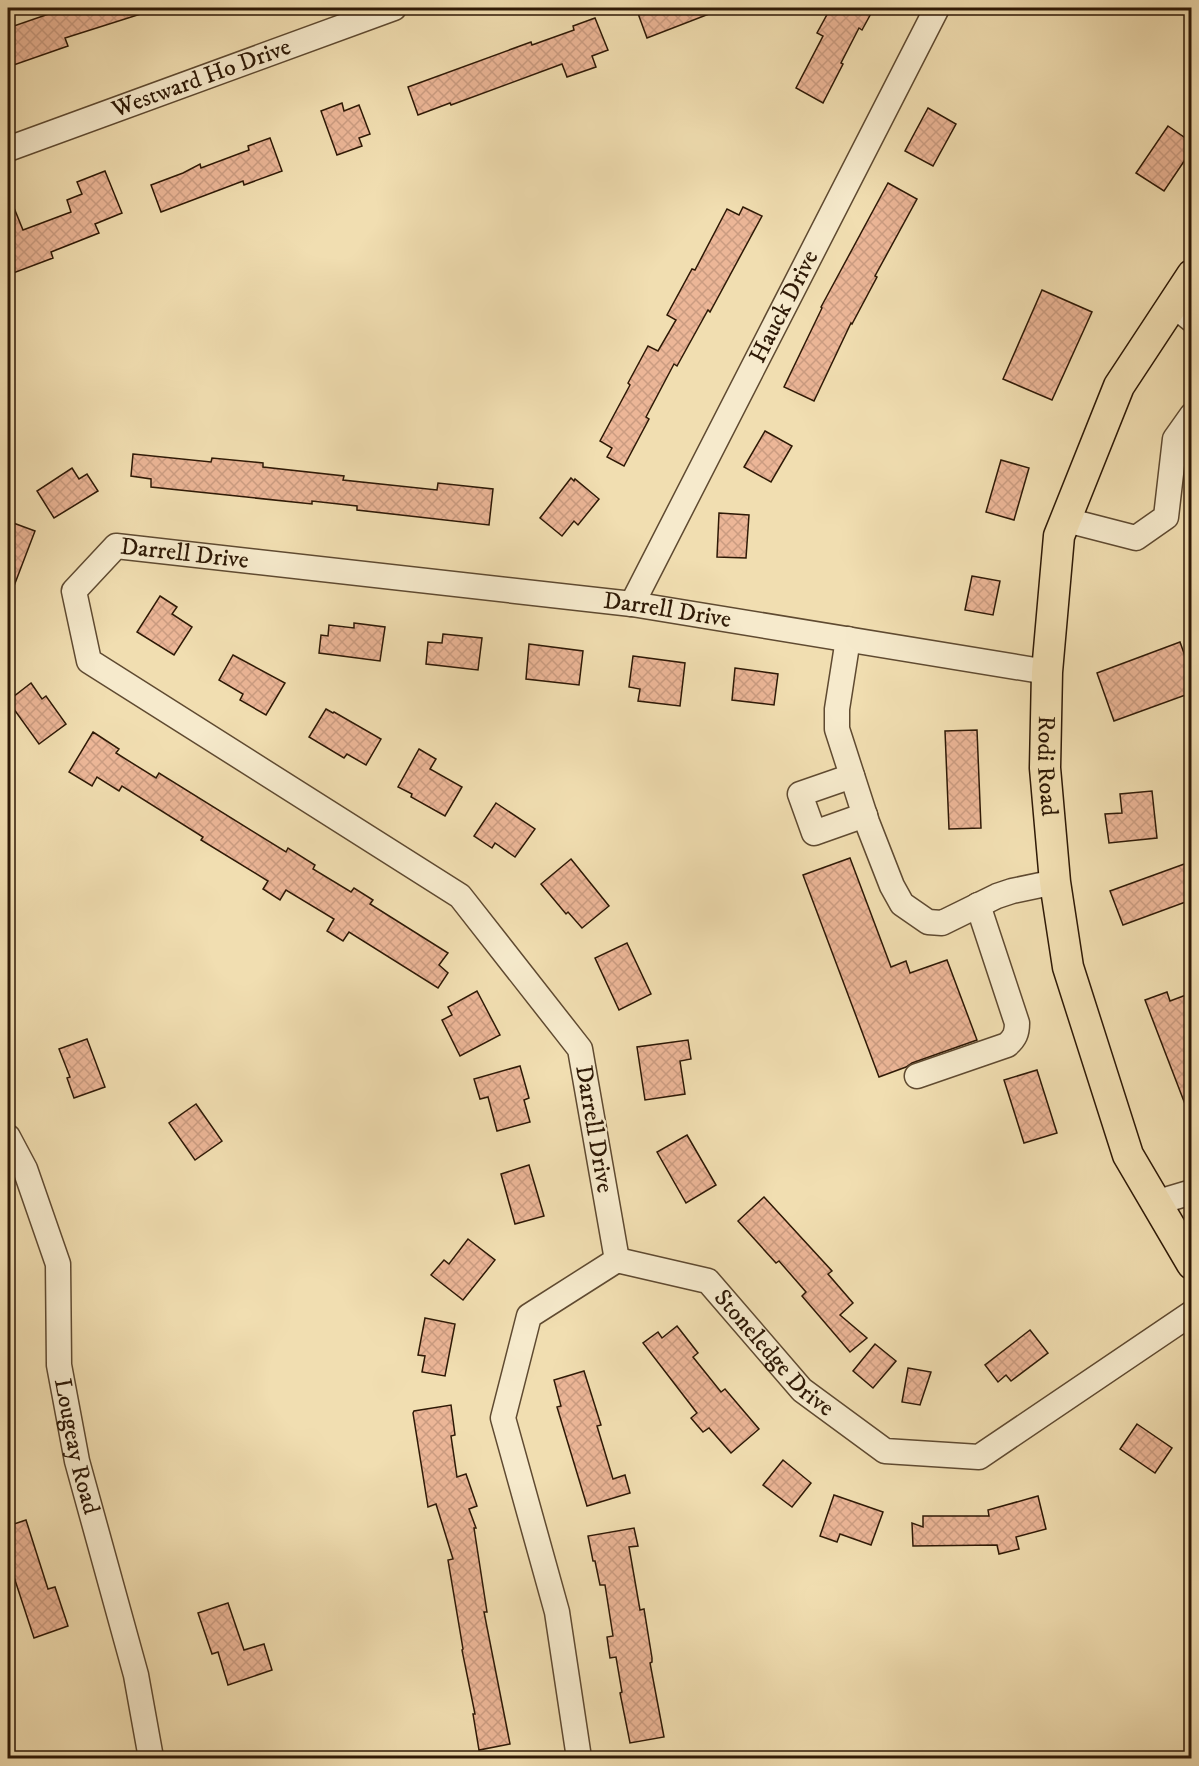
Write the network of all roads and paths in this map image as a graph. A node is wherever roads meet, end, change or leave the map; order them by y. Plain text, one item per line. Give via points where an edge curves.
1 (394, 8) edge
2 (937, 8) edge
3 (8, 149) edge
4 (1191, 275) edge
5 (1182, 312) edge
6 (1191, 415) edge
7 (1066, 520) junction
8 (632, 604) junction
9 (848, 639) junction
10 (1047, 672) junction
11 (852, 776) junction
12 (865, 815) junction
13 (1055, 882) junction
14 (978, 906) junction
15 (917, 1076) dead end
16 (8, 1137) edge
17 (1191, 1192) edge
18 (1155, 1203) junction
19 (617, 1260) junction
20 (1191, 1264) edge
21 (1191, 1313) edge
22 (152, 1758) edge
23 (579, 1758) edge

1 - 3 street, Westward Ho Drive
2 - 8 street, Hauck Drive
4 - 5 main road, Rodi Road
5 - 7 main road, Rodi Road via 1119,386
6 - 7 street via 1175,439 1166,517 1136,538
7 - 10 main road, Rodi Road via 1059,536
8 - 9 street, Darrell Drive
8 - 19 street, Darrell Drive via 116,546 74,591 89,661 460,896 580,1049
9 - 10 street, Darrell Drive
9 - 11 street via 837,729
10 - 13 main road, Rodi Road via 1045,768
11 - 12 street
11 - 12 street via 800,794 814,834
12 - 14 street via 902,904 928,922 942,923
13 - 14 street via 1012,891
13 - 18 main road, Rodi Road via 1068,967 1128,1155
14 - 15 street via 1017,1031 1006,1045
16 - 22 street, Lougeay Road via 25,1169 58,1264 59,1365 77,1461 136,1675
17 - 18 street
18 - 20 main road, Rodi Road
19 - 21 street, Stoneledge Drive via 708,1281 802,1390 885,1451 979,1457
19 - 23 street via 529,1316 502,1418 557,1612

